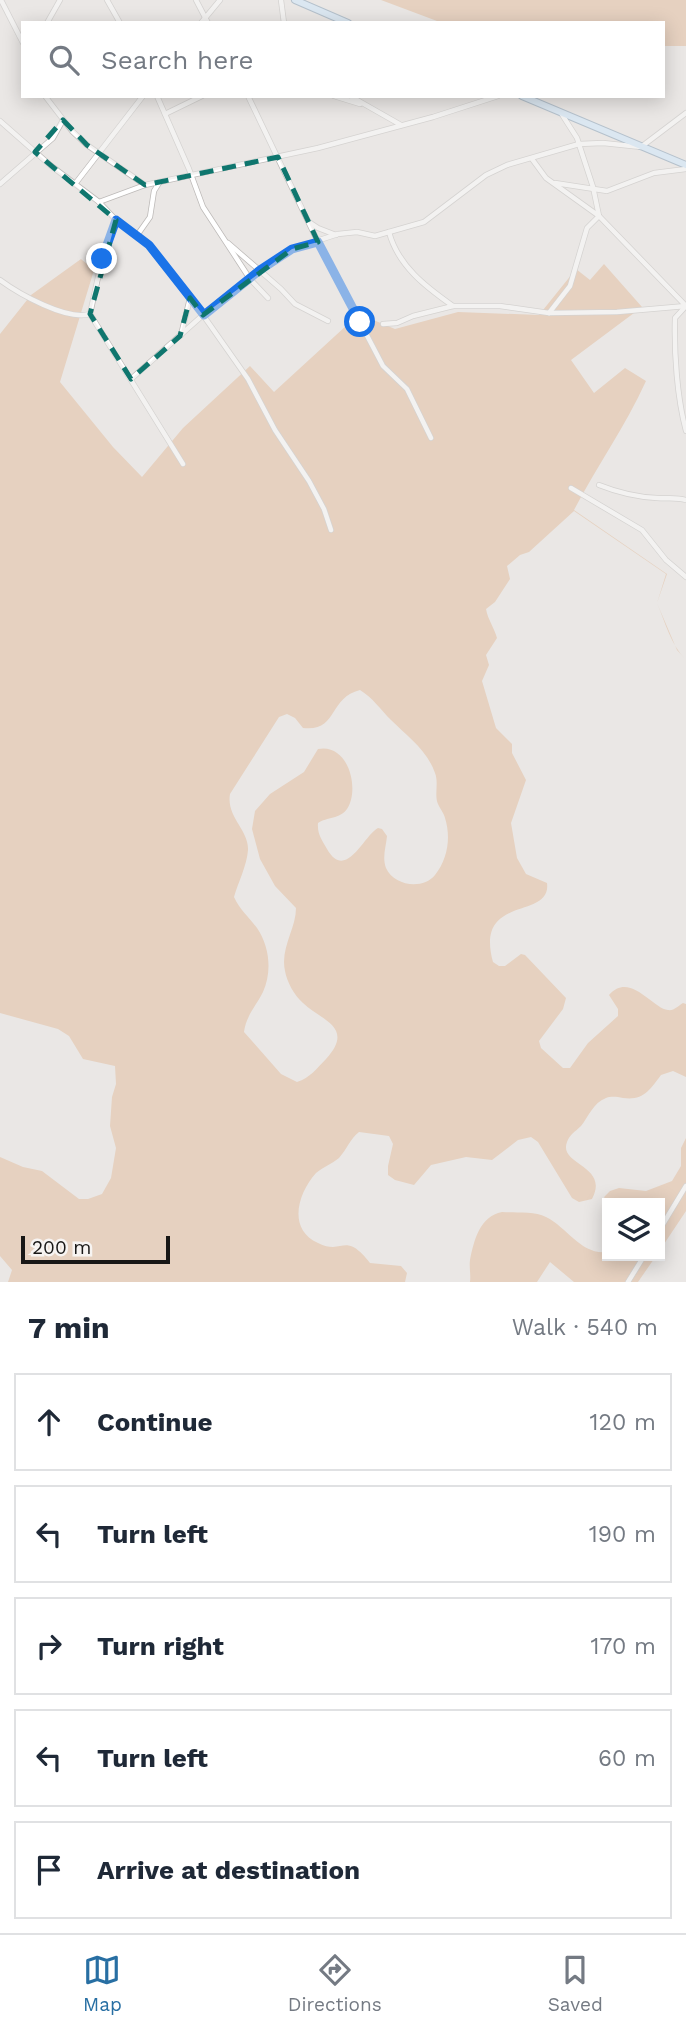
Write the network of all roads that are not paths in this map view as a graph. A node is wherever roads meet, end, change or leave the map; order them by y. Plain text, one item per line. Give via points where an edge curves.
1 (1, 0) edge
2 (60, 0) edge
3 (196, 0) edge
4 (220, 0) edge
5 (281, 0) edge
6 (295, 0) edge
7 (108, 1) edge
8 (207, 20) edge
9 (48, 21) edge
10 (119, 21) edge
11 (284, 21) edge
12 (343, 21) edge
13 (21, 39) edge
14 (46, 98) edge
15 (141, 98) edge
16 (158, 98) edge
17 (198, 98) edge
18 (249, 98) edge
19 (340, 98) edge
20 (353, 98) edge
21 (491, 98) edge
22 (527, 98) edge
23 (362, 105) junction
24 (561, 113) junction
25 (686, 113) edge
26 (165, 114) junction
27 (63, 120) junction
28 (0, 121) edge
29 (401, 125) junction
30 (579, 144) junction
31 (641, 147) junction
32 (35, 152) junction
33 (99, 152) junction
34 (278, 157) junction
35 (532, 159) junction
36 (686, 167) edge
37 (191, 176) junction
38 (160, 182) junction
39 (554, 183) junction
40 (0, 184) edge
41 (75, 184) junction
42 (145, 184) junction
43 (594, 190) junction
44 (99, 202) junction
45 (599, 216) junction
46 (116, 220) junction
47 (308, 221) junction
48 (389, 232) junction
49 (138, 234) junction
50 (337, 235) junction
51 (222, 238) junction
52 (318, 242) junction
53 (260, 270) junction
54 (250, 279) junction
55 (0, 280) edge
56 (190, 298) junction
57 (268, 298) dead end
58 (453, 306) junction
59 (686, 306) edge
60 (549, 313) junction
61 (90, 314) junction
62 (204, 315) junction
63 (328, 321) dead end
64 (383, 324) dead end
65 (180, 336) junction
66 (131, 379) junction
67 (686, 431) edge
68 (431, 438) dead end
69 (183, 464) dead end
70 (599, 485) dead end
71 (572, 488) dead end
72 (686, 500) edge
73 (331, 530) dead end
74 (686, 577) edge
75 (686, 1186) edge
76 (665, 1222) edge
77 (641, 1261) edge
78 (628, 1282) edge

1 - 13 street
2 - 9 street
3 - 8 street
4 - 8 street
5 - 11 street
6 - 12 main road
7 - 10 street
14 - 27 street
15 - 33 street
16 - 26 street
17 - 26 street
18 - 34 street
19 - 23 street
20 - 23 street
21 - 29 street
22 - 24 main road
23 - 29 street
24 - 30 street
24 - 31 main road
25 - 31 street
26 - 37 street
27 - 32 street via 53,138
27 - 33 street
28 - 32 street
29 - 34 street
30 - 31 street
30 - 35 street
30 - 43 street
31 - 36 main road
32 - 40 street
32 - 41 street
33 - 41 street
33 - 42 street
34 - 37 street
34 - 47 street
35 - 39 street
35 - 48 street via 486,175 424,222
36 - 43 street via 654,173 607,191
37 - 38 street
37 - 51 street
38 - 42 street
38 - 49 street via 150,216
39 - 43 street
39 - 45 street
41 - 44 street
42 - 44 street
43 - 45 street
44 - 46 street
45 - 59 street
45 - 60 street via 587,229 570,286
46 - 49 street
46 - 61 street
47 - 50 street
47 - 52 street
48 - 50 street
48 - 58 street via 404,264
49 - 56 street
50 - 52 street
51 - 53 street
51 - 54 street
52 - 53 street via 292,249
52 - 68 street via 383,366 407,389
53 - 54 street
53 - 63 street via 295,304
54 - 57 street
54 - 62 street
55 - 61 street via 70,315
56 - 62 street
56 - 65 street
58 - 60 street
58 - 64 street
59 - 60 street
59 - 67 street via 675,318 674,337
61 - 66 street
62 - 65 street
62 - 73 street via 309,481
65 - 66 street
66 - 69 street
70 - 72 street via 624,495
71 - 74 street via 642,530
75 - 76 street
77 - 78 street

